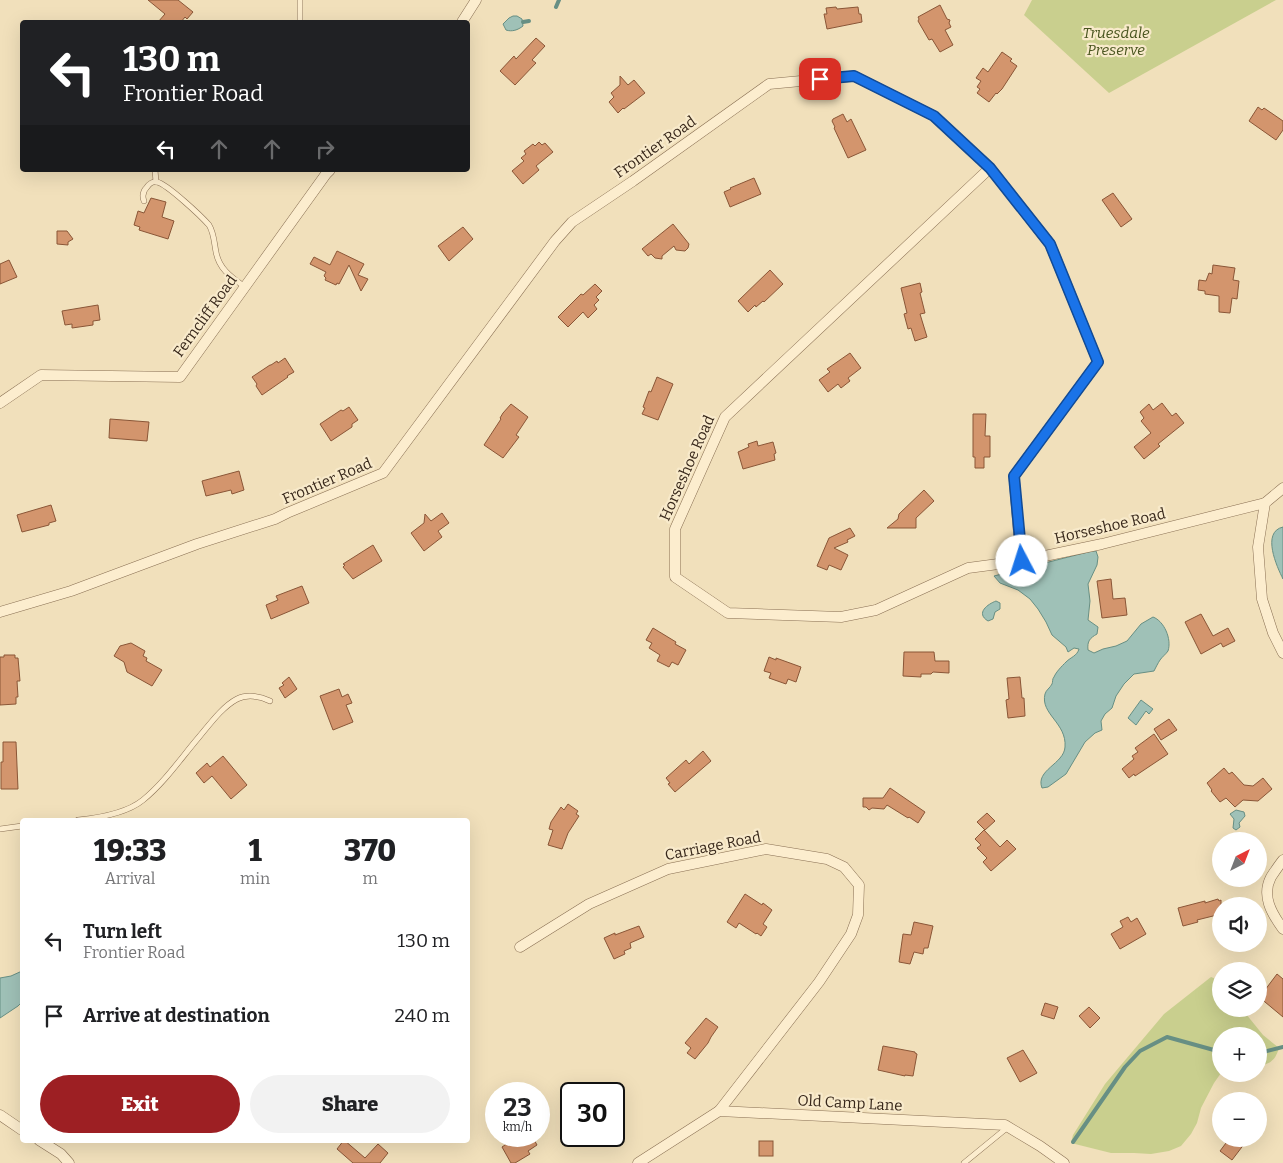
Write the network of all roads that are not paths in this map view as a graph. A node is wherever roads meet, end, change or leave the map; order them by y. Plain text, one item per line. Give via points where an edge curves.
1 (300, 0) edge
2 (476, 0) edge
3 (300, 20) edge
4 (463, 20) edge
5 (990, 168) junction
6 (155, 172) edge
7 (328, 172) edge
8 (156, 182) junction
9 (144, 201) dead end
10 (245, 287) junction
11 (0, 403) edge
12 (1283, 488) edge
13 (1265, 503) junction
14 (1022, 561) junction
15 (0, 612) edge
16 (1283, 653) edge
17 (270, 701) dead end
18 (88, 818) edge
19 (20, 826) edge
20 (0, 829) edge
21 (1283, 860) edge
22 (1283, 929) edge
23 (520, 947) dead end
24 (719, 1112) junction
25 (0, 1115) edge
26 (1008, 1127) junction
27 (20, 1129) edge
28 (43, 1143) edge
29 (70, 1163) edge
30 (638, 1163) edge
31 (964, 1163) edge
32 (1064, 1163) edge

1 - 3 lane
2 - 4 street
5 - 14 street, Frontier Road via 1050,244 1098,362 1014,476
5 - 14 street, Horseshoe Road via 725,416 675,529 675,577 728,613 841,617 876,610 968,568
5 - 15 street, Frontier Road via 934,116 854,76 769,84 572,222 383,473 275,519 71,591
6 - 8 lane
7 - 10 street, Ferncliff Road
8 - 9 lane via 144,190
8 - 10 lane via 172,191 209,225 220,264 226,273
10 - 11 street, Ferncliff Road via 180,376 41,375
12 - 13 street
13 - 14 street, Horseshoe Road
13 - 16 street via 1258,547 1262,599
17 - 18 lane via 261,697 238,698 209,724 142,801 126,810
19 - 20 lane
21 - 22 street via 1267,890 1270,910
23 - 24 street, Carriage Road via 588,904 668,868 766,849 828,859 844,867 859,885 858,914 851,934 819,982
24 - 26 street, Old Camp Lane
24 - 30 street
25 - 27 street
26 - 31 lane
26 - 32 street, Old Camp Lane
28 - 29 street

